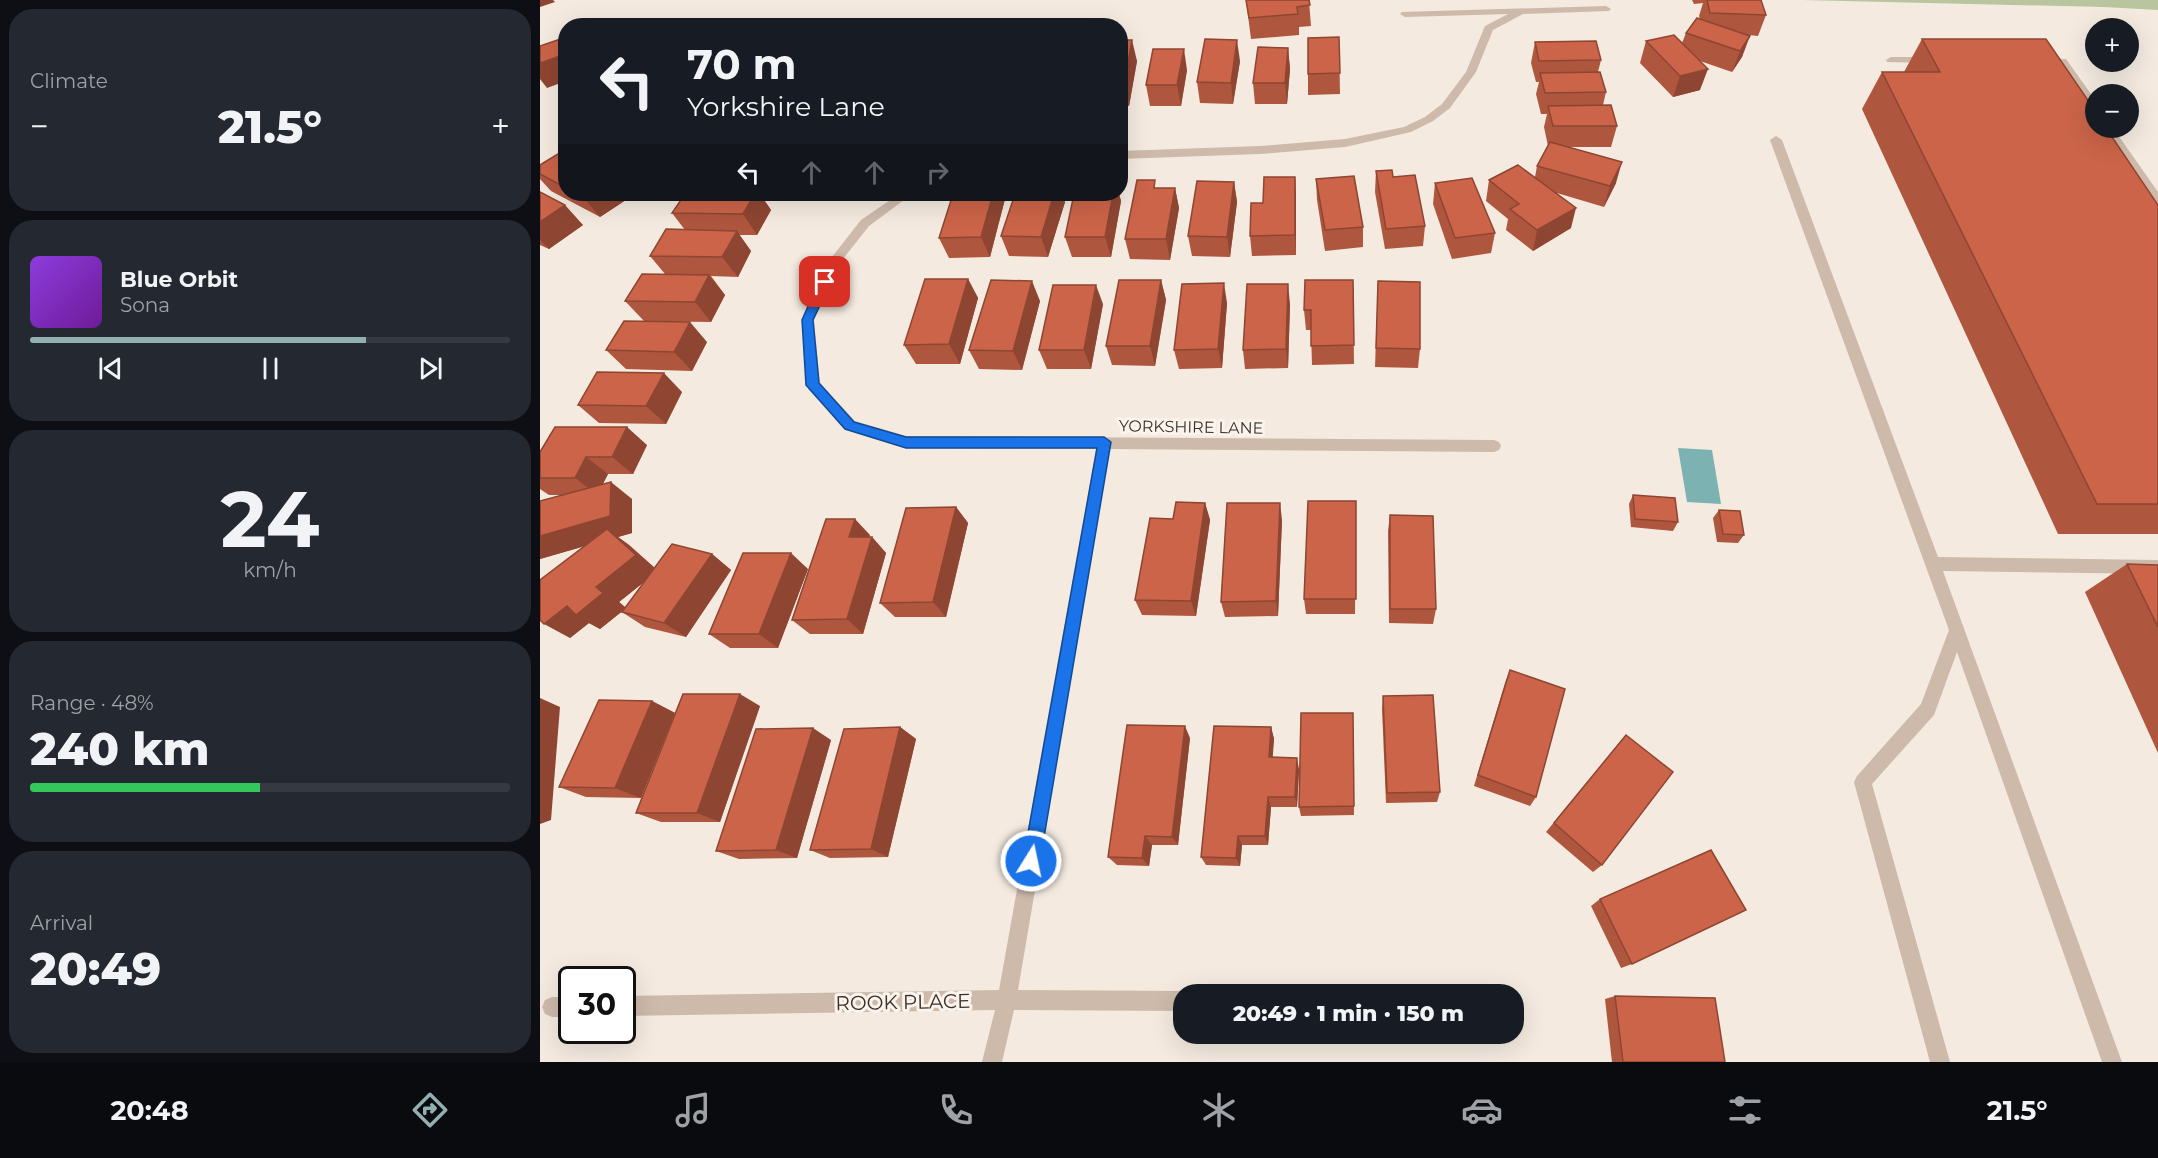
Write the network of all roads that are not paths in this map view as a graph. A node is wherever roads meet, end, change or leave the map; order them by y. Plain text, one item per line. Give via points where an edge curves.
1 (1606, 9) dead end
2 (1521, 11) junction
3 (1405, 14) dead end
4 (1891, 60) dead end
5 (1937, 60) edge
6 (2028, 60) edge
7 (2085, 94) edge
8 (2115, 138) edge
9 (1776, 140) dead end
10 (1128, 154) edge
11 (896, 201) edge
12 (2158, 201) edge
13 (1104, 442) junction
14 (1494, 446) dead end
15 (1932, 564) junction
16 (2158, 567) edge
17 (1957, 630) junction
18 (1007, 1000) junction
19 (1173, 1001) edge
20 (636, 1006) edge
21 (992, 1062) edge
22 (1940, 1062) edge
23 (2112, 1062) edge

1 - 2 street
2 - 3 street
2 - 10 street via 1490,28 1471,72 1446,106 1407,130 1345,143
4 - 5 street
6 - 7 street via 2062,61
8 - 12 street
9 - 15 street
11 - 13 street, YORKSHIRE LANE via 865,223 834,262 808,320 813,385 850,425 906,442
13 - 14 street, YORKSHIRE LANE
13 - 18 street
15 - 16 street
15 - 17 street
17 - 22 street via 1928,709 1863,782
17 - 23 street
18 - 19 street, ROOK PLACE
18 - 20 street, ROOK PLACE
18 - 21 street

